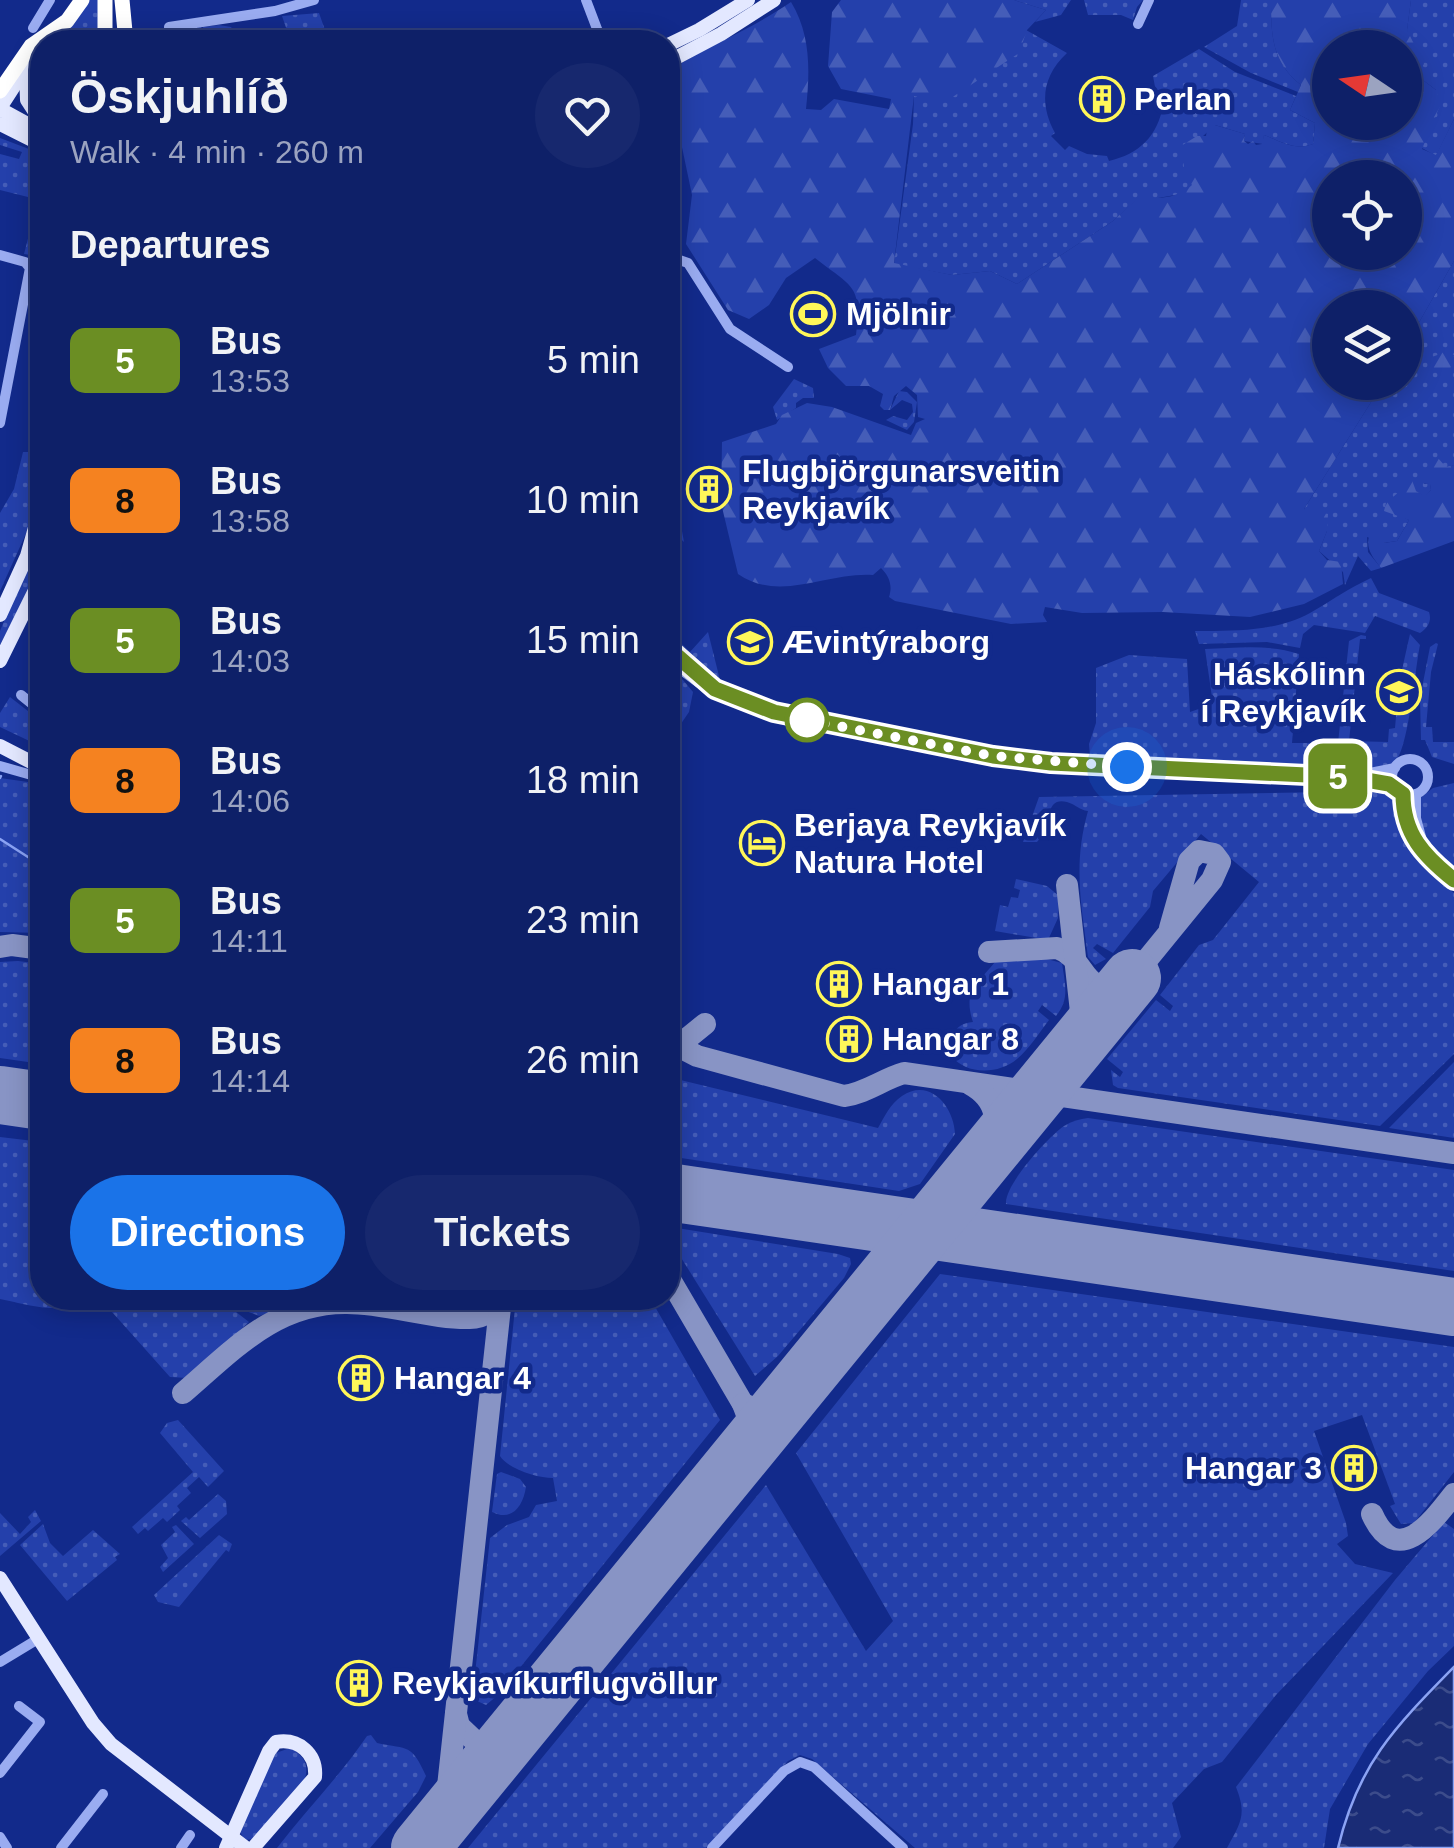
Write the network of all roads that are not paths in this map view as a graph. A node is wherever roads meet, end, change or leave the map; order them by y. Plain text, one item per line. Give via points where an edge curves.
1 (50, 0) edge
2 (82, 0) edge
3 (105, 0) edge
4 (122, 0) edge
5 (314, 0) edge
6 (586, 0) edge
7 (748, 0) edge
8 (774, 0) edge
9 (1149, 0) edge
10 (1138, 24) dead end
11 (33, 28) dead end
12 (170, 28) dead end
13 (55, 30) edge
14 (105, 30) edge
15 (125, 30) edge
16 (597, 30) edge
17 (680, 39) edge
18 (30, 47) edge
19 (680, 56) edge
20 (29, 62) joint
21 (0, 91) edge
22 (30, 106) edge
23 (0, 108) edge
24 (0, 124) edge
25 (30, 125) edge
26 (30, 139) edge
27 (0, 255) edge
28 (680, 260) edge
29 (788, 368) dead end
30 (0, 423) edge
31 (30, 546) edge
32 (30, 601) edge
33 (0, 615) edge
34 (680, 659) edge
35 (1, 661) edge
36 (680, 669) edge
37 (711, 687) junction
38 (21, 695) dead end
39 (30, 702) edge
40 (0, 749) edge
41 (30, 764) edge
42 (0, 766) edge
43 (1395, 768) junction
44 (30, 769) edge
45 (1349, 777) junction
46 (1400, 791) junction
47 (1416, 794) junction
48 (1426, 854) junction
49 (1454, 880) edge
50 (0, 1578) edge
51 (38, 1639) junction
52 (0, 1662) edge
53 (19, 1706) dead end
54 (0, 1751) edge
55 (11, 1759) junction
56 (0, 1774) edge
57 (103, 1794) dead end
58 (190, 1835) dead end
59 (0, 1837) edge
60 (228, 1842) edge
61 (7, 1848) edge
62 (60, 1848) edge
63 (181, 1848) edge
64 (246, 1848) edge
65 (254, 1848) edge
66 (712, 1848) edge
67 (903, 1848) edge

1 - 11 street
2 - 13 highway
3 - 14 highway
4 - 15 highway
5 - 12 street
6 - 16 street
7 - 17 main road
8 - 19 main road
9 - 10 street
18 - 21 highway
20 - 22 main road via 24,83
20 - 23 main road
23 - 25 main road
24 - 26 main road
27 - 30 street via 30,268
28 - 29 street via 688,262 730,329
31 - 33 main road
32 - 35 main road
34 - 37 street
36 - 37 street
37 - 45 street via 785,715 993,756
38 - 39 street
40 - 41 main road
42 - 44 street
43 - 45 street
43 - 46 street via 1392,779
43 - 47 street via 1407,760 1423,765 1428,782
45 - 46 street
46 - 47 street
46 - 48 street via 1412,839
47 - 48 street
48 - 49 street
50 - 51 main road
51 - 52 street
51 - 60 main road via 112,1744
53 - 55 street via 40,1722
54 - 55 street
55 - 56 street
57 - 62 street
58 - 63 street
59 - 61 street
60 - 64 main road
60 - 65 main road via 272,1746 283,1740 303,1747 315,1762 315,1777
66 - 67 street via 800,1762 814,1767

